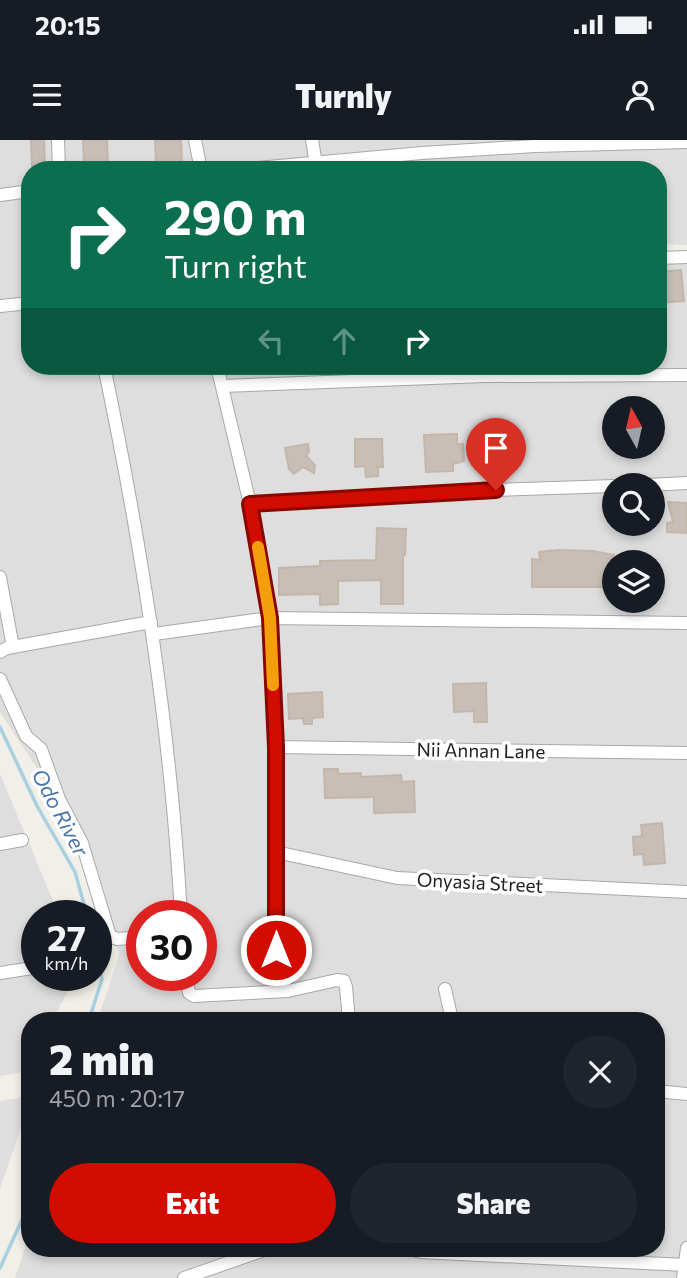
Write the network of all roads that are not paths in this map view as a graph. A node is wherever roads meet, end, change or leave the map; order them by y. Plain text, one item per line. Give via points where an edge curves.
1 (58, 140) edge
2 (195, 140) edge
3 (312, 140) edge
4 (633, 142) edge
5 (687, 142) edge
6 (534, 143) edge
7 (421, 146) edge
8 (59, 161) edge
9 (199, 161) edge
10 (316, 161) edge
11 (334, 161) edge
12 (21, 192) edge
13 (0, 195) edge
14 (687, 257) edge
15 (667, 258) edge
16 (21, 304) edge
17 (0, 306) edge
18 (106, 375) edge
19 (220, 375) edge
20 (414, 375) edge
21 (667, 375) edge
22 (687, 375) edge
23 (223, 386) junction
24 (687, 483) edge
25 (665, 484) edge
26 (602, 486) edge
27 (250, 504) junction
28 (0, 577) edge
29 (270, 618) junction
30 (687, 623) edge
31 (152, 628) junction
32 (6, 650) edge
33 (0, 679) edge
34 (276, 747) junction
35 (687, 753) edge
36 (22, 840) dead end
37 (0, 844) edge
38 (276, 852) junction
39 (687, 892) edge
40 (180, 900) edge
41 (126, 938) edge
42 (21, 970) edge
43 (0, 973) edge
44 (284, 988) junction
45 (445, 989) dead end
46 (189, 991) edge
47 (348, 1012) edge
48 (450, 1012) edge
49 (665, 1092) edge
50 (687, 1094) edge
51 (687, 1248) edge
52 (244, 1257) edge
53 (490, 1257) edge
54 (684, 1271) edge
55 (184, 1278) edge

1 - 8 street
2 - 9 street
3 - 10 street
4 - 5 street
4 - 6 street
6 - 7 street
7 - 11 street
12 - 13 street
14 - 15 street
16 - 17 street
18 - 31 street
19 - 23 street
20 - 23 street
21 - 22 street
23 - 27 street
24 - 25 street
26 - 27 street
27 - 29 street
28 - 32 street
29 - 30 street
29 - 31 street
29 - 34 street
31 - 32 street
31 - 40 street via 167,731
33 - 41 street via 26,736 41,749 82,843 110,936
34 - 35 street, Nii Annan Lane
34 - 38 street
36 - 37 street
38 - 39 street, Onyasia Street via 397,878
38 - 44 street via 276,975
42 - 43 street
44 - 46 street via 194,996
44 - 47 street via 344,981
45 - 48 street
49 - 50 street
51 - 54 street
52 - 55 street
53 - 54 street

